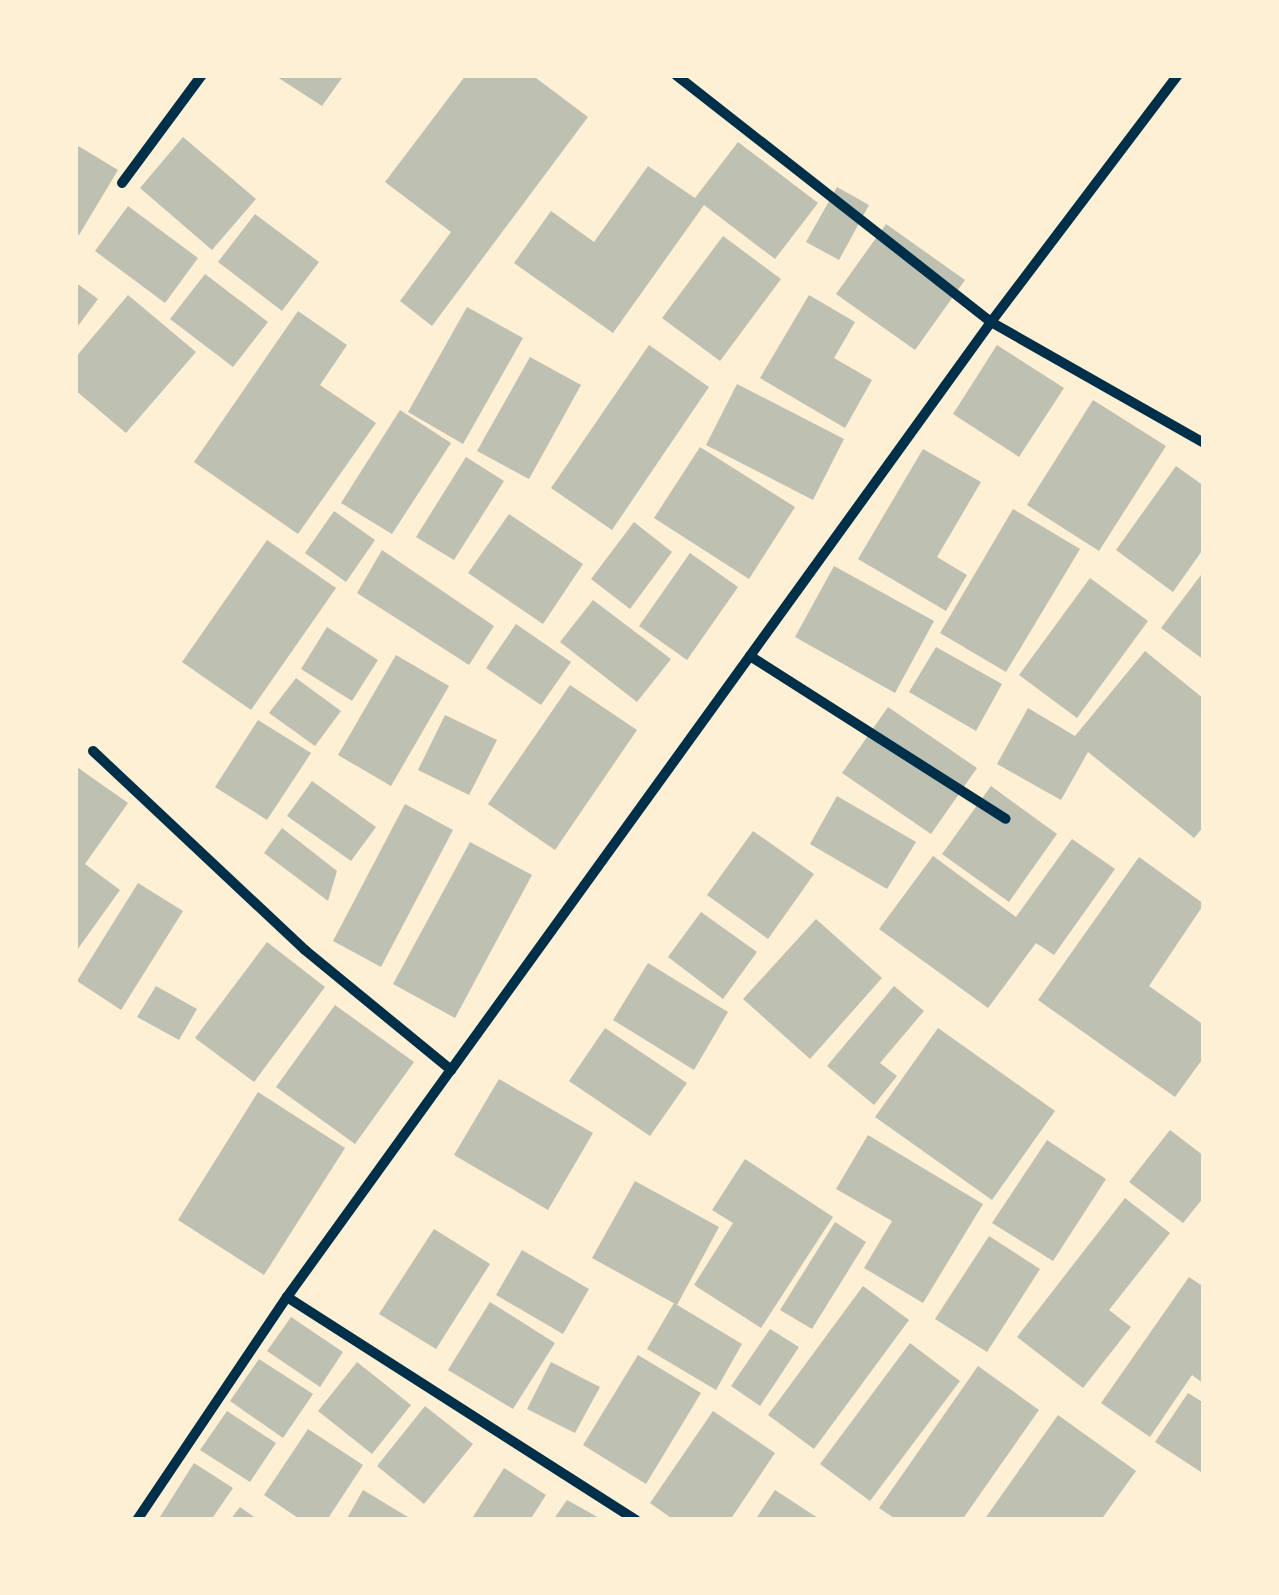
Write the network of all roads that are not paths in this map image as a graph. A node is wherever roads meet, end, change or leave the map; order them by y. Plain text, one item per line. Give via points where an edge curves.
1 (202, 75) edge
2 (676, 75) edge
3 (1178, 75) edge
4 (122, 183) dead end
5 (990, 322) junction
6 (1204, 442) edge
7 (750, 656) junction
8 (93, 751) dead end
9 (1006, 819) dead end
10 (451, 1070) junction
11 (287, 1298) junction
12 (137, 1520) edge
13 (636, 1520) edge

1 - 4 street
2 - 5 street
3 - 5 street
5 - 6 street
5 - 7 street
7 - 9 street
7 - 10 street
8 - 10 street via 305,950
10 - 11 street
11 - 12 street
11 - 13 street

